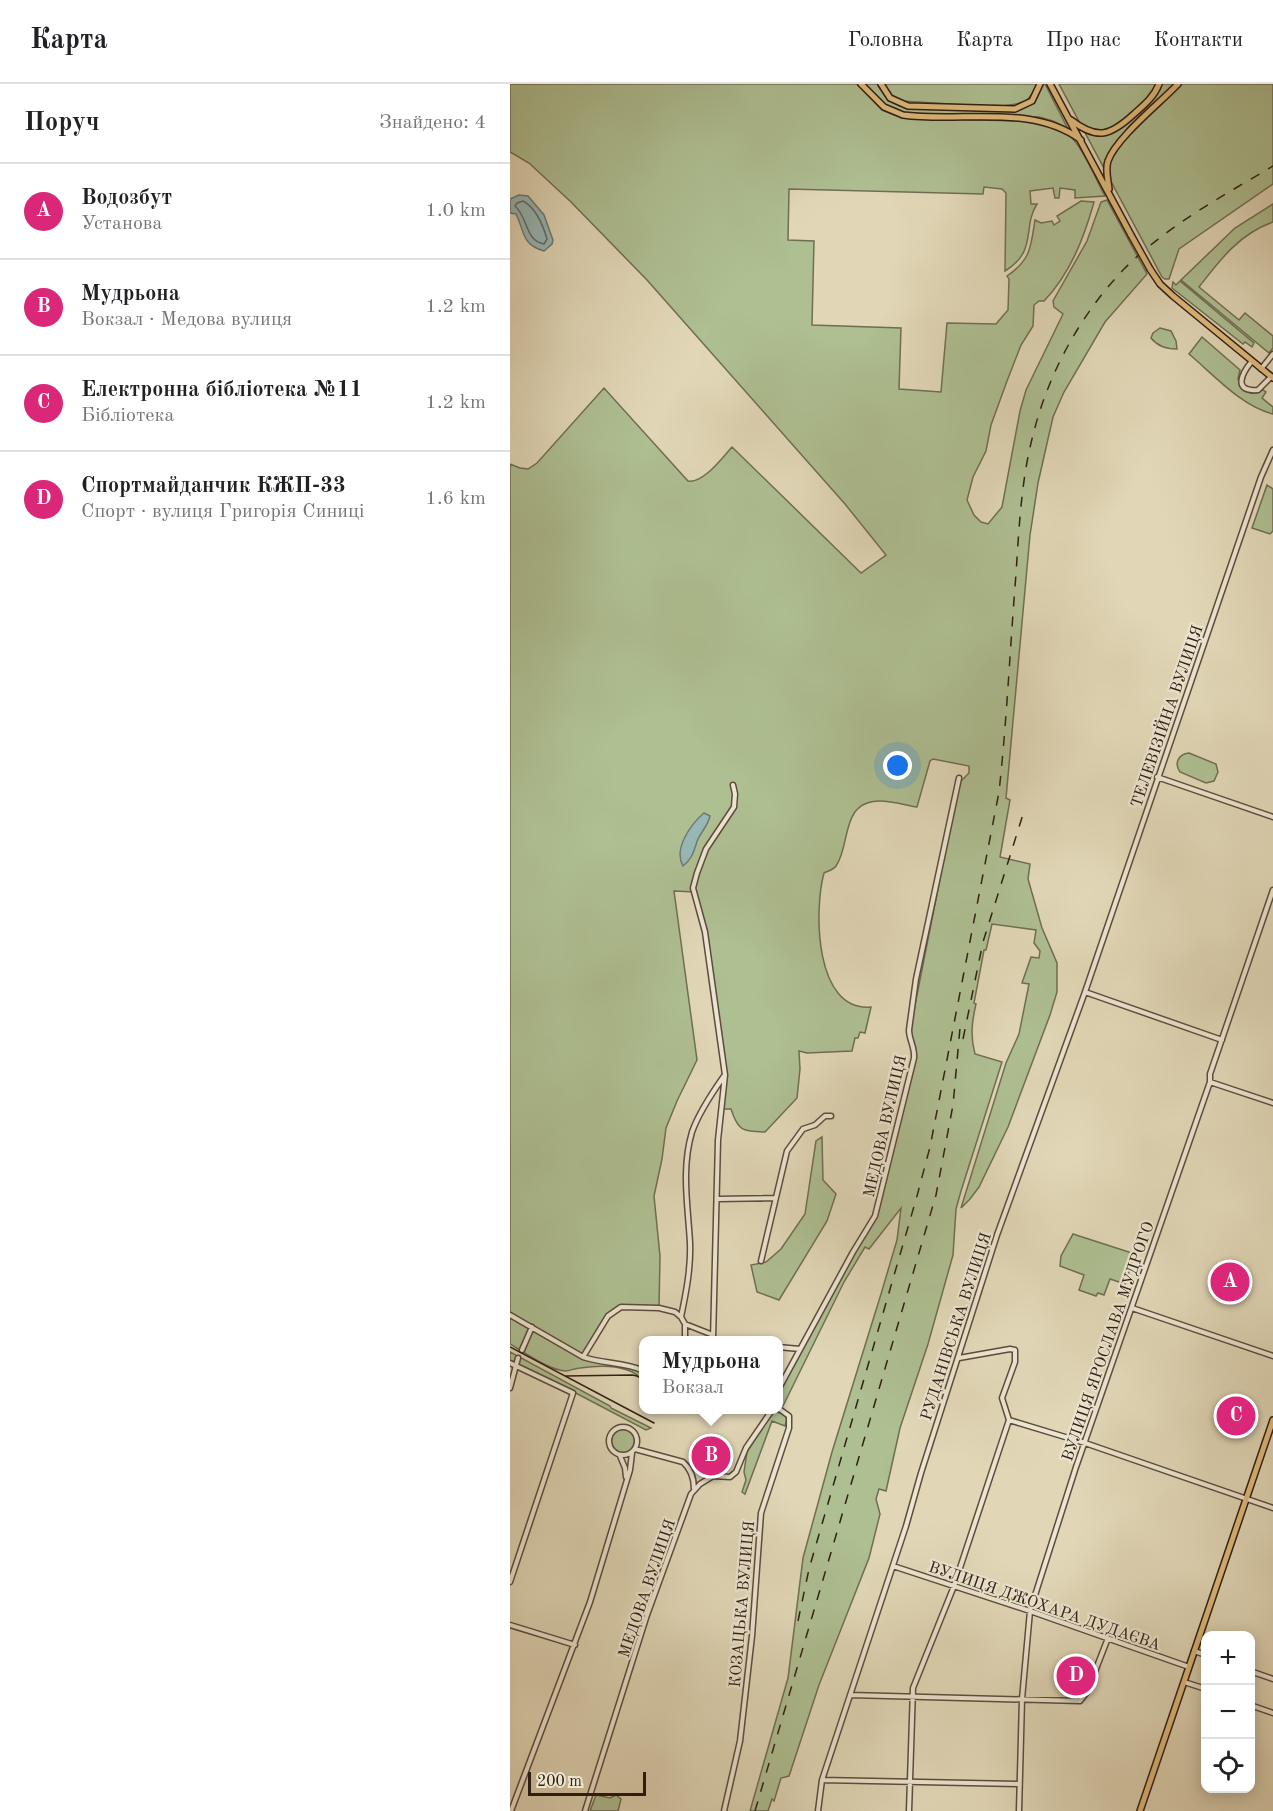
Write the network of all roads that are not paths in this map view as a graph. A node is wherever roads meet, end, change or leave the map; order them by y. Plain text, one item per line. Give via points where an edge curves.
1 (861, 84) edge
2 (881, 84) edge
3 (1040, 84) edge
4 (1050, 84) edge
5 (1159, 84) edge
6 (1178, 84) edge
7 (1069, 118) junction
8 (1081, 140) junction
9 (1109, 193) junction
10 (1273, 354) edge
11 (1252, 361) junction
12 (1261, 369) junction
13 (1272, 378) edge
14 (1273, 450) edge
15 (1157, 777) junction
16 (959, 778) dead end
17 (733, 785) dead end
18 (1273, 817) edge
19 (1273, 890) edge
20 (1084, 992) junction
21 (1222, 1040) junction
22 (725, 1075) junction
23 (1210, 1082) junction
24 (1273, 1103) edge
25 (831, 1116) dead end
26 (775, 1198) junction
27 (717, 1199) junction
28 (761, 1261) dead end
29 (1132, 1308) junction
30 (510, 1315) edge
31 (681, 1317) junction
32 (685, 1324) junction
33 (532, 1327) junction
34 (685, 1336) edge
35 (709, 1336) edge
36 (713, 1336) edge
37 (783, 1347) edge
38 (800, 1349) junction
39 (522, 1350) dead end
40 (1273, 1356) edge
41 (583, 1357) junction
42 (518, 1358) dead end
43 (958, 1358) junction
44 (510, 1363) edge
45 (517, 1367) junction
46 (639, 1369) edge
47 (783, 1381) edge
48 (510, 1388) edge
49 (783, 1412) edge
50 (769, 1414) edge
51 (1009, 1420) junction
52 (1273, 1420) edge
53 (1084, 1443) junction
54 (633, 1450) junction
55 (620, 1455) junction
56 (626, 1479) junction
57 (694, 1490) junction
58 (1246, 1499) junction
59 (1273, 1508) edge
60 (893, 1566) junction
61 (510, 1582) edge
62 (954, 1586) junction
63 (1030, 1611) junction
64 (510, 1625) edge
65 (1107, 1638) junction
66 (575, 1645) junction
67 (1194, 1651) junction
68 (1201, 1653) edge
69 (1189, 1667) junction
70 (1255, 1672) edge
71 (1273, 1678) edge
72 (1184, 1682) junction
73 (1201, 1687) edge
74 (850, 1695) junction
75 (912, 1698) junction
76 (1022, 1699) junction
77 (1255, 1706) edge
78 (1273, 1713) edge
79 (822, 1780) junction
80 (910, 1782) junction
81 (1020, 1784) junction
82 (511, 1811) edge
83 (585, 1811) edge
84 (724, 1811) edge
85 (818, 1811) edge
86 (909, 1811) edge
87 (1019, 1811) edge
88 (1140, 1811) edge

1 - 8 main road via 884,107 903,115 1039,120
2 - 3 main road via 893,100 908,106 1015,109 1032,100
4 - 7 main road
5 - 7 main road via 1124,124 1107,133 1089,132
6 - 9 main road via 1110,156 1106,169
7 - 8 main road
8 - 9 main road
9 - 11 main road, bridge via 1160,284
10 - 12 street
11 - 12 main road
11 - 13 street via 1242,374 1244,387 1258,390
12 - 13 main road
14 - 15 street, ТЕЛЕВІЗІЙНА ВУЛИЦЯ
15 - 18 street
15 - 20 street, ТЕЛЕВІЗІЙНА ВУЛИЦЯ
16 - 38 street, МЕДОВА ВУЛИЦЯ via 916,979 909,1030 914,1058 875,1216
17 - 22 street via 734,807 706,849 693,888 705,932
19 - 21 street, ВУЛИЦЯ ЯРОСЛАВА МУДРОГО
20 - 21 street
20 - 43 street, РУДАНІВСЬКА ВУЛИЦЯ via 997,1235
21 - 23 street, ВУЛИЦЯ ЯРОСЛАВА МУДРОГО
22 - 27 street
22 - 31 street via 698,1118 690,1143 686,1194 690,1245
23 - 24 street
23 - 29 street, ВУЛИЦЯ ЯРОСЛАВА МУДРОГО
25 - 26 street via 805,1127 794,1139 784,1159
26 - 27 street
26 - 28 street
27 - 36 street
29 - 40 street
29 - 53 street, ВУЛИЦЯ ЯРОСЛАВА МУДРОГО
30 - 33 street
31 - 32 street
31 - 41 street via 658,1308 621,1307 608,1316
32 - 34 street
32 - 35 street
33 - 39 street
33 - 41 street
37 - 38 street
38 - 47 street, МЕДОВА ВУЛИЦЯ
41 - 46 street
42 - 45 street
43 - 51 street via 1016,1350 1002,1398
43 - 60 street, РУДАНІВСЬКА ВУЛИЦЯ
44 - 45 street
45 - 48 street
45 - 61 street via 570,1390 573,1398
49 - 84 street, КОЗАЦЬКА ВУЛИЦЯ via 789,1416 789,1428 761,1513 740,1741
50 - 57 street via 746,1448 736,1473 730,1477 713,1476
51 - 53 street
51 - 62 street
52 - 58 main road
53 - 58 street
53 - 63 street, ВУЛИЦЯ ЯРОСЛАВА МУДРОГО
54 - 55 street
54 - 55 street via 637,1440 633,1432 625,1427 616,1429 610,1434 609,1443 612,1451
54 - 56 street
54 - 57 street via 683,1462 692,1475
55 - 56 street
56 - 66 street
57 - 83 street, МЕДОВА ВУЛИЦЯ via 647,1615
58 - 59 street
58 - 67 main road
60 - 62 street, ВУЛИЦЯ ДЖОХАРА ДУДАЄВА
60 - 74 street, РУДАНІВСЬКА ВУЛИЦЯ
62 - 63 street, ВУЛИЦЯ ДЖОХАРА ДУДАЄВА
62 - 75 street
63 - 65 street, ВУЛИЦЯ ДЖОХАРА ДУДАЄВА
63 - 76 street, ВУЛИЦЯ ЯРОСЛАВА МУДРОГО
64 - 66 street
65 - 69 street, ВУЛИЦЯ ДЖОХАРА ДУДАЄВА
65 - 76 street via 1080,1701
66 - 82 street
67 - 68 street
67 - 69 main road
69 - 72 main road
70 - 71 street
72 - 73 street
72 - 88 main road
74 - 75 street
74 - 79 street, РУДАНІВСЬКА ВУЛИЦЯ
75 - 76 street
75 - 80 street
76 - 81 street, ВУЛИЦЯ ЯРОСЛАВА МУДРОГО
77 - 78 street
79 - 80 street
79 - 85 street, РУДАНІВСЬКА ВУЛИЦЯ
80 - 81 street
80 - 86 street
81 - 87 street, ВУЛИЦЯ ЯРОСЛАВА МУДРОГО

